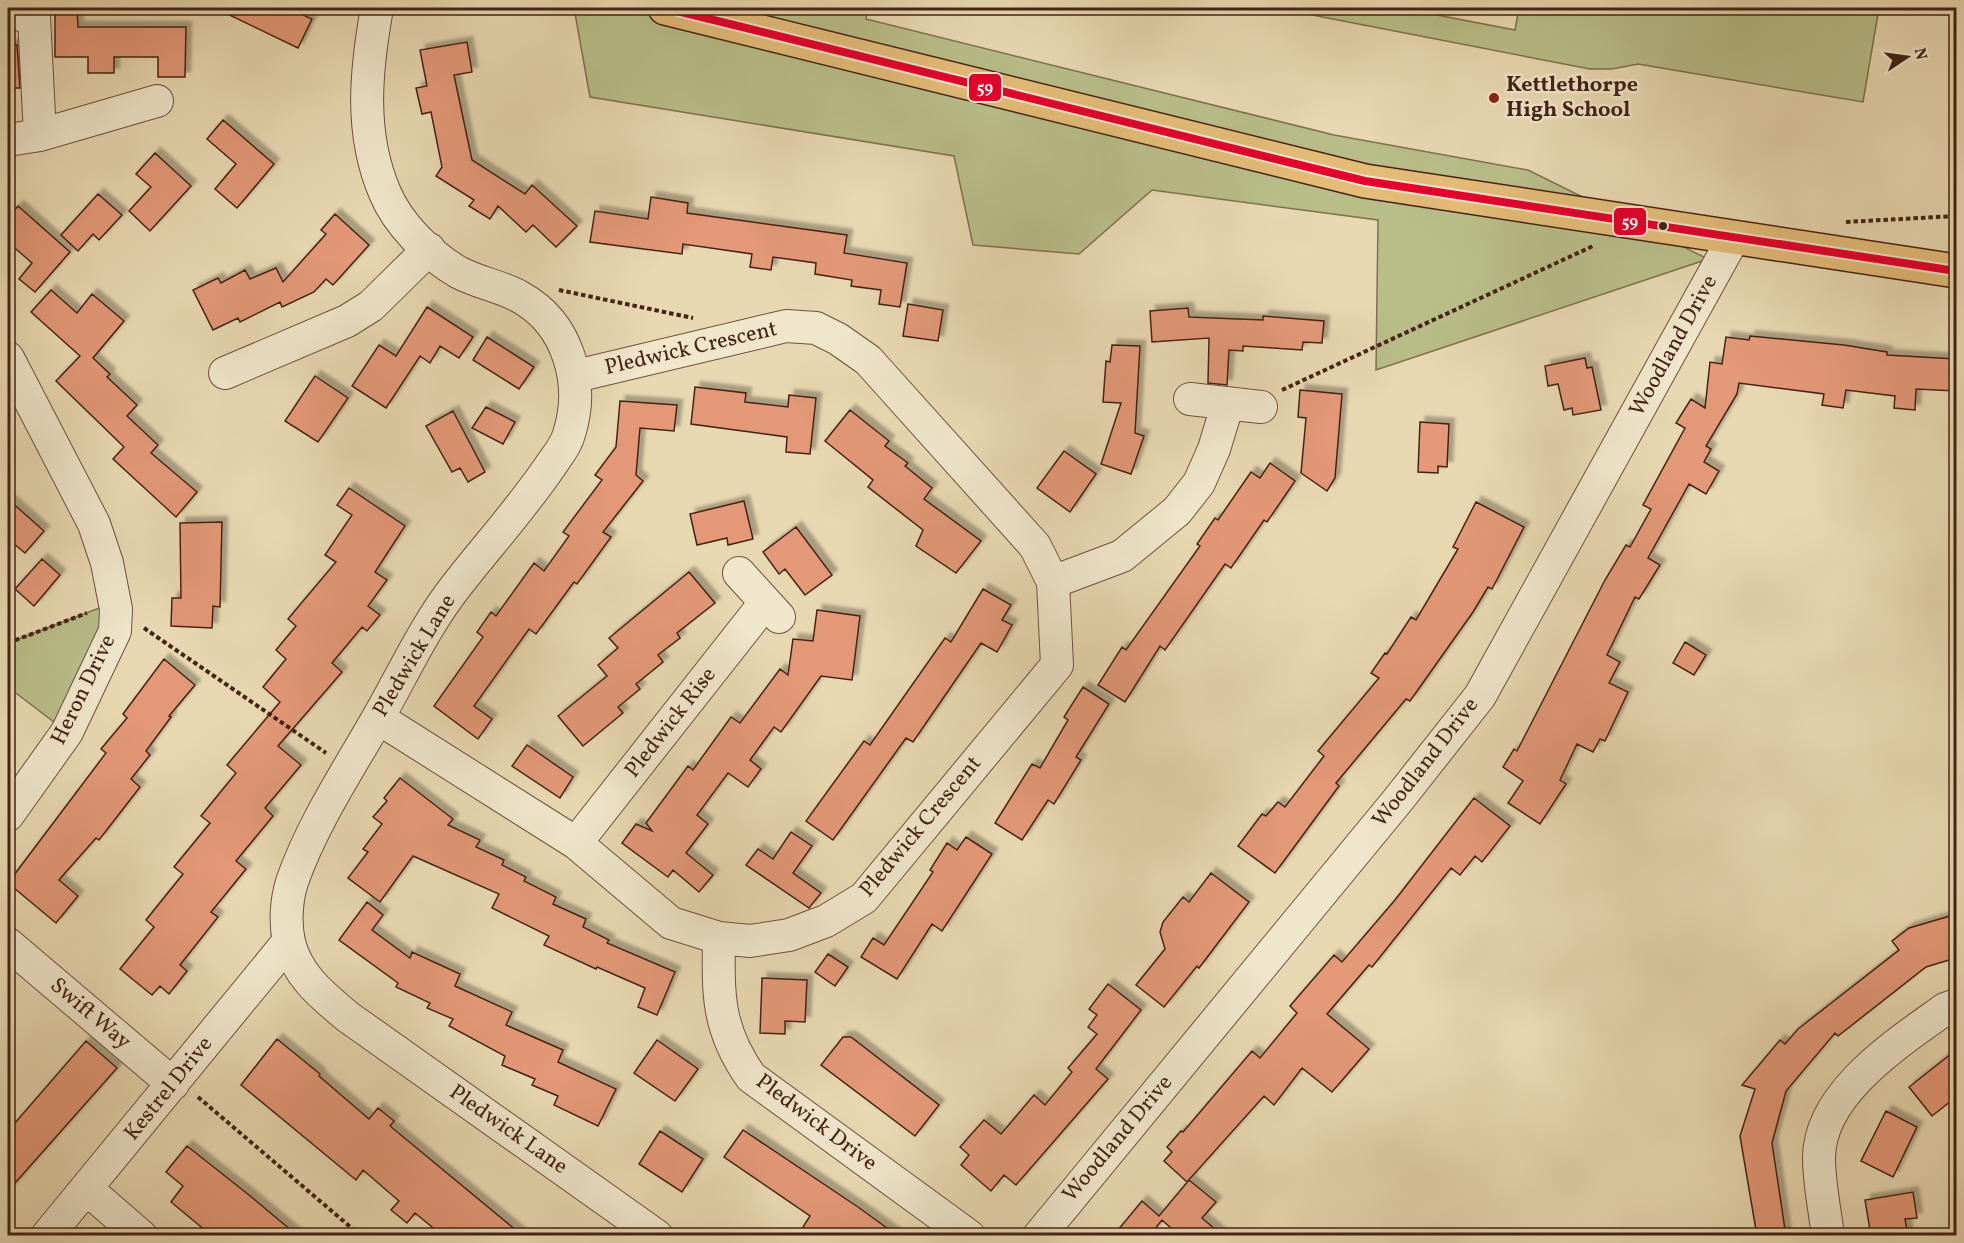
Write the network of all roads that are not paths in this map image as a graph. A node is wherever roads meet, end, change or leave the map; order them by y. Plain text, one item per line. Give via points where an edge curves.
1 (377, 8) edge
2 (665, 8) edge
3 (702, 11) edge
4 (8, 13) edge
5 (157, 100) dead end
6 (40, 135) junction
7 (8, 140) edge
8 (1734, 237) junction
9 (429, 249) junction
10 (1956, 271) edge
11 (8, 358) edge
12 (225, 373) dead end
13 (576, 376) junction
14 (1190, 399) dead end
15 (1228, 403) junction
16 (1261, 406) road end
17 (739, 573) dead end
18 (1053, 582) junction
19 (378, 718) junction
20 (8, 815) edge
21 (576, 843) junction
22 (719, 938) junction
23 (289, 941) junction
24 (8, 944) edge
25 (1956, 1005) edge
26 (175, 1081) junction
27 (87, 1189) junction
28 (46, 1236) edge
29 (141, 1236) edge
30 (657, 1236) edge
31 (969, 1236) edge
32 (1039, 1236) edge
33 (1828, 1236) edge

1 - 9 street, Pledwick Lane via 365,110 374,158 386,195 407,227
2 - 3 main road
3 - 8 main road via 1365,182
4 - 6 street via 34,17
5 - 6 street
6 - 7 street
8 - 10 main road
8 - 32 street, Woodland Drive via 1480,696
9 - 12 street via 372,306 347,321
9 - 13 street, Pledwick Lane via 458,272 521,297 545,317 564,345
11 - 20 street, Heron Drive via 94,524 116,605 115,631 67,732
13 - 18 street, Pledwick Crescent via 786,326 816,328 868,360 912,405 1035,546
13 - 19 street, Pledwick Lane via 577,406 568,439 537,485 455,588
14 - 15 street
15 - 16 street
15 - 18 street via 1199,483 1177,511 1122,556
17 - 21 street, Pledwick Rise via 772,610
18 - 22 street, Pledwick Crescent via 1057,665 864,898 826,921 789,935 750,941
19 - 21 street, Pledwick Crescent
19 - 23 street, Pledwick Lane via 304,853 291,885 287,910
21 - 22 street, Pledwick Crescent via 671,923
22 - 31 street, Pledwick Drive via 718,989 724,1023 735,1053 751,1077
23 - 26 street, Kestrel Drive
23 - 30 street, Pledwick Lane via 296,965 317,991 348,1017
24 - 26 street, Swift Way
25 - 33 street via 1881,1057 1850,1087 1826,1125 1819,1157
26 - 27 street, Kestrel Drive
27 - 28 street, Kestrel Drive
27 - 29 street

